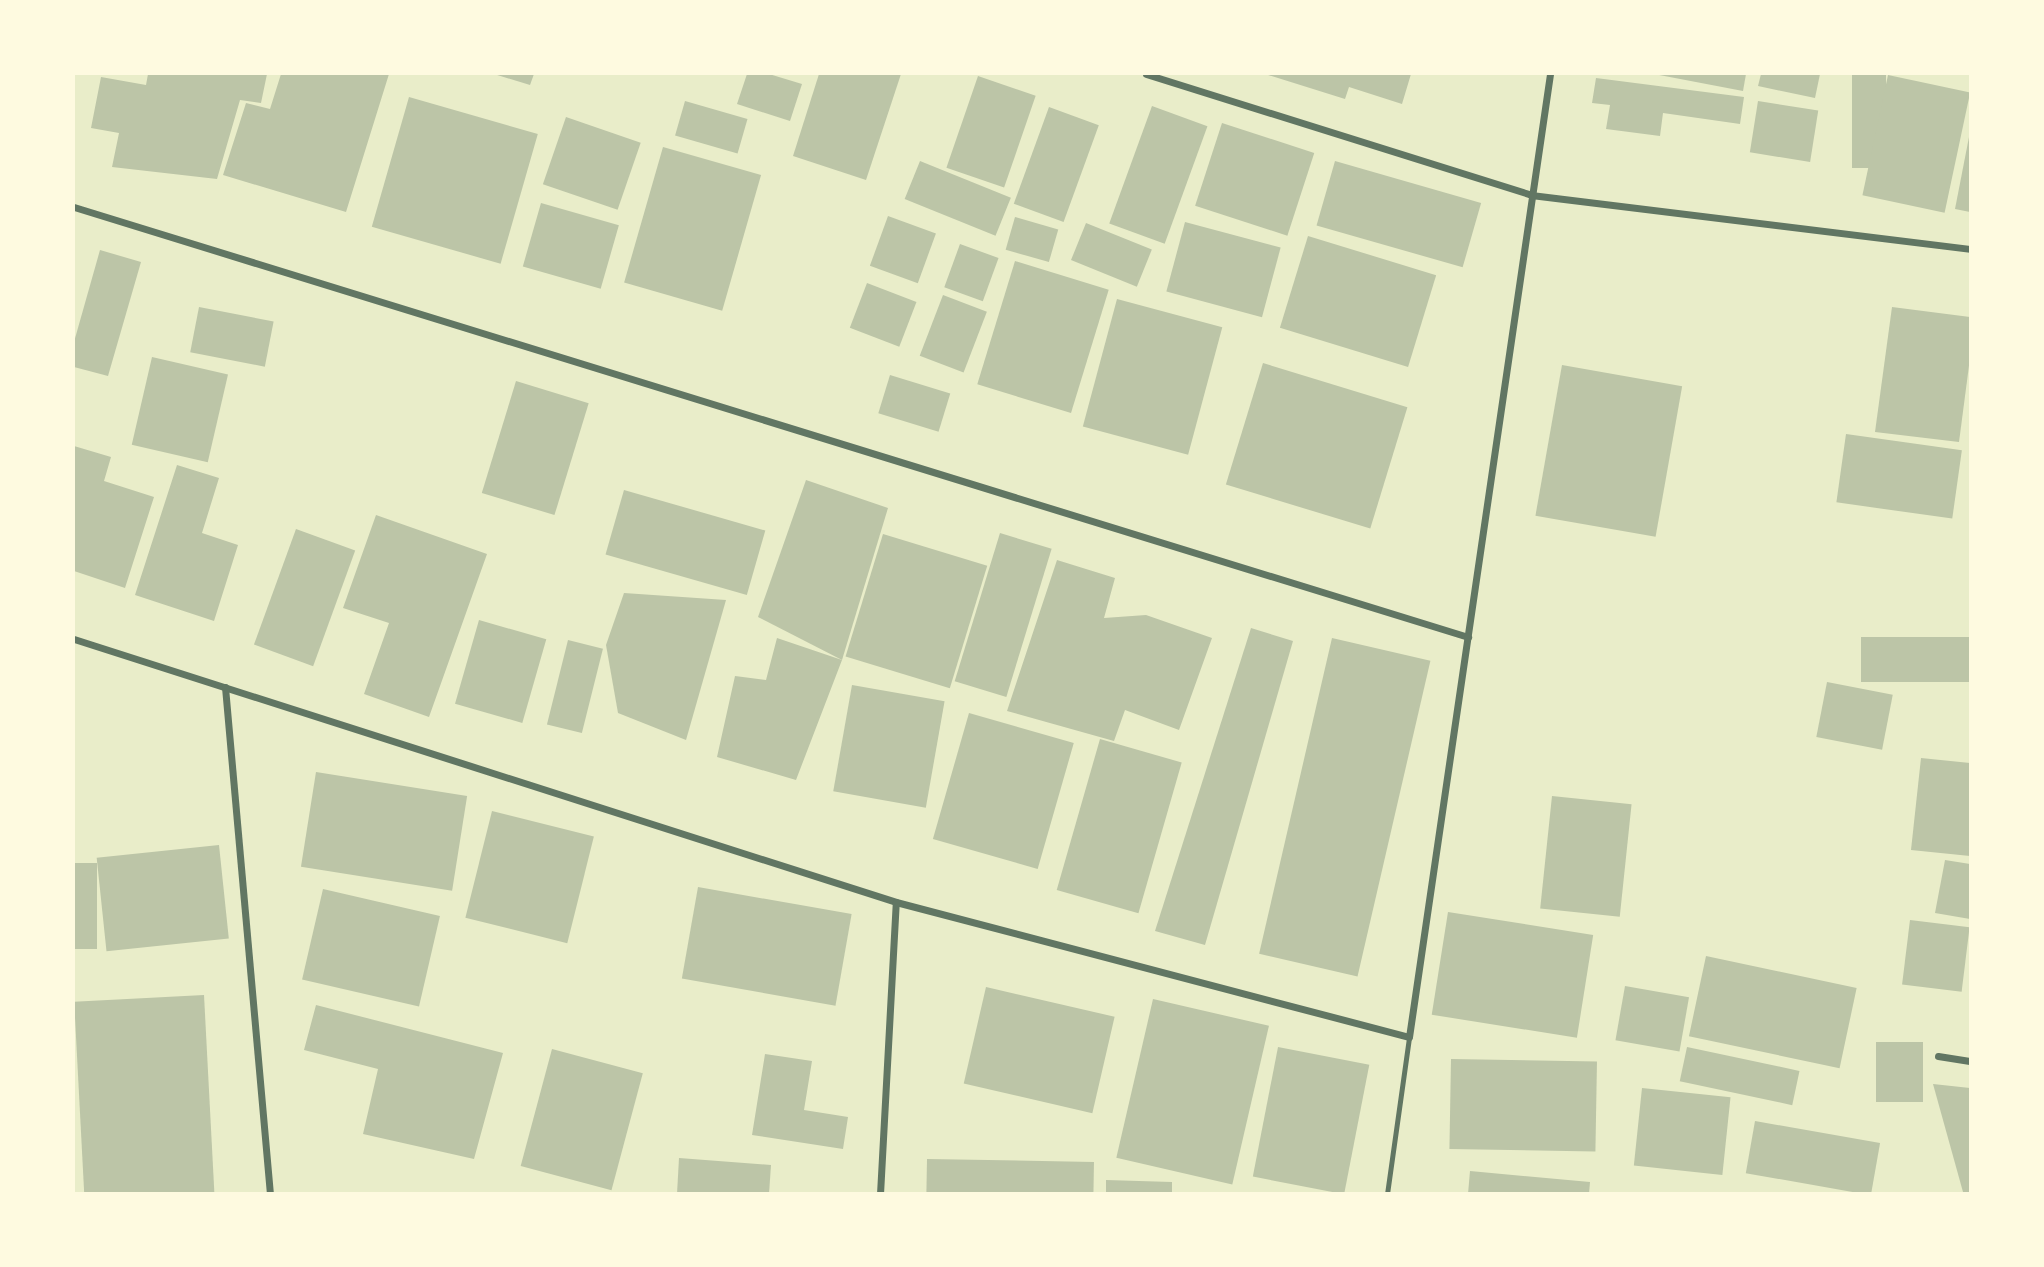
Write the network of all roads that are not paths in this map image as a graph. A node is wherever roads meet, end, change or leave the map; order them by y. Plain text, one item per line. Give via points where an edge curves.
1 (1146, 74) edge
2 (1550, 74) edge
3 (1531, 195) junction
4 (74, 207) edge
5 (1970, 249) edge
6 (1468, 637) junction
7 (74, 639) edge
8 (225, 687) junction
9 (895, 902) junction
10 (1409, 1037) junction
11 (1938, 1056) dead end
12 (1970, 1061) edge
13 (270, 1194) edge
14 (880, 1194) edge
15 (1387, 1194) edge

1 - 3 street
2 - 3 street
3 - 5 street
3 - 6 street
4 - 6 street
6 - 10 street
7 - 8 street
8 - 9 street
8 - 13 street
9 - 10 street
9 - 14 street
10 - 15 lane
11 - 12 street

